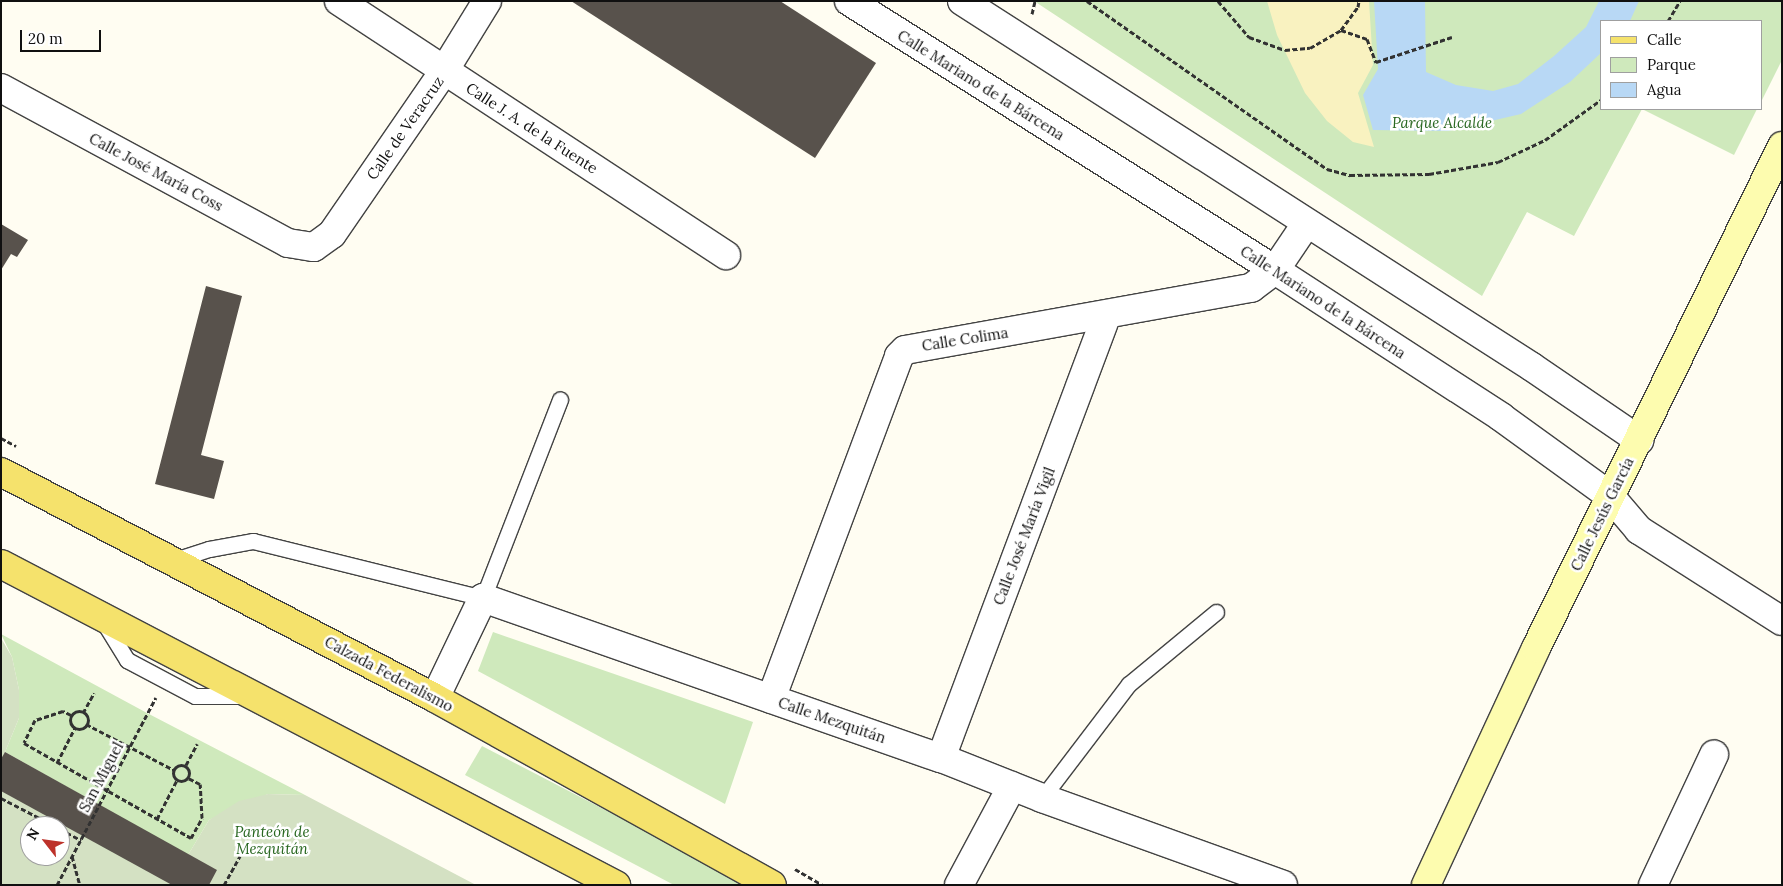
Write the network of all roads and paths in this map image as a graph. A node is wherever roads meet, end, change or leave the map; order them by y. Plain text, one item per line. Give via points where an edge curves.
1 (339, 1) edge
2 (487, 1) edge
3 (849, 1) edge
4 (962, 1) edge
5 (1087, 1) edge
6 (1218, 1) edge
7 (1359, 1) edge
8 (1680, 1) edge
9 (1669, 20) edge
10 (1341, 30) junction
11 (1452, 37) dead end
12 (444, 71) junction
13 (1, 88) edge
14 (1600, 100) edge
15 (1782, 147) edge
16 (1306, 224) junction
17 (314, 247) joint
18 (726, 254) dead end
19 (1274, 270) junction
20 (1107, 315) junction
21 (560, 399) dead end
22 (1639, 440) junction
23 (1, 472) edge
24 (1610, 496) junction
25 (172, 561) junction
26 (1, 564) edge
27 (483, 598) junction
28 (1216, 612) dead end
29 (100, 615) junction
30 (1782, 622) edge
31 (165, 680) junction
32 (94, 693) dead end
33 (254, 696) junction
34 (435, 698) junction
35 (771, 699) junction
36 (84, 713) junction
37 (72, 715) junction
38 (86, 724) junction
39 (75, 728) junction
40 (197, 744) dead end
41 (129, 746) junction
42 (1714, 755) dead end
43 (940, 758) junction
44 (57, 763) junction
45 (186, 765) junction
46 (174, 770) junction
47 (188, 778) junction
48 (177, 780) junction
49 (1012, 786) junction
50 (106, 791) junction
51 (1, 798) edge
52 (1042, 798) junction
53 (36, 816) edge
54 (157, 819) junction
55 (70, 834) edge
56 (81, 840) junction
57 (72, 855) junction
58 (240, 856) dead end
59 (57, 885) edge
60 (80, 885) edge
61 (224, 885) edge
62 (616, 885) edge
63 (772, 885) edge
64 (958, 885) edge
65 (1283, 885) edge
66 (1426, 885) edge
67 (1653, 885) edge

1 - 12 street, Calle J. A. de la Fuente
2 - 12 street, Calle de Veracruz
3 - 19 street, Calle Mariano de la Bárcena
4 - 16 street
5 - 14 path via 1326,169 1350,175 1428,174 1498,162 1545,140
6 - 10 path via 1249,37 1285,50 1310,48
7 - 10 path
8 - 9 path
10 - 11 path via 1367,39 1376,62
12 - 17 street, Calle de Veracruz via 332,234
12 - 18 street, Calle J. A. de la Fuente
13 - 17 street, Calle José María Coss via 288,243
15 - 22 street, Calle Jesús García
16 - 19 street, Calle Colima
16 - 22 street via 1532,367
19 - 20 street, Calle Colima via 1251,288
19 - 24 street, Calle Mariano de la Bárcena via 1501,416
20 - 35 street, Calle Colima via 914,347 899,356
20 - 43 street, Calle José María Vigil
21 - 27 lane
22 - 24 street, Calle Jesús García
23 - 25 main road, Calzada Federalismo
24 - 30 street, Calle Mariano de la Bárcena via 1639,530
24 - 66 street, Calle Jesús García
25 - 27 lane via 209,549 254,541
25 - 34 main road, Calzada Federalismo
26 - 29 main road
27 - 34 street
27 - 35 street, Calle Mezquitán
28 - 52 lane via 1128,684
29 - 31 lane via 127,660
29 - 33 main road
31 - 33 lane via 195,696
31 - 41 path, San Miguel
32 - 36 path
33 - 62 main road
34 - 63 main road, Calzada Federalismo
35 - 43 street, Calle Mezquitán
36 - 37 path
36 - 38 path
37 - 39 path via 70,721
37 - 44 path via 63,711 35,720 24,744
38 - 39 path
38 - 41 path
39 - 44 path
40 - 45 path
41 - 46 path
41 - 50 path, San Miguel
42 - 67 street
43 - 49 street, Calle Mezquitán
44 - 50 path
45 - 46 path via 177,765
45 - 47 path
46 - 48 path
47 - 48 path via 182,782
47 - 54 path via 200,784 202,818 191,838
48 - 54 path
49 - 52 street, Calle Mezquitán
49 - 64 street
50 - 54 path
50 - 56 path, San Miguel
51 - 53 path
52 - 65 street, Calle Mezquitán
55 - 56 path
56 - 57 path, San Miguel
57 - 59 path, San Miguel
57 - 60 path
58 - 61 path

